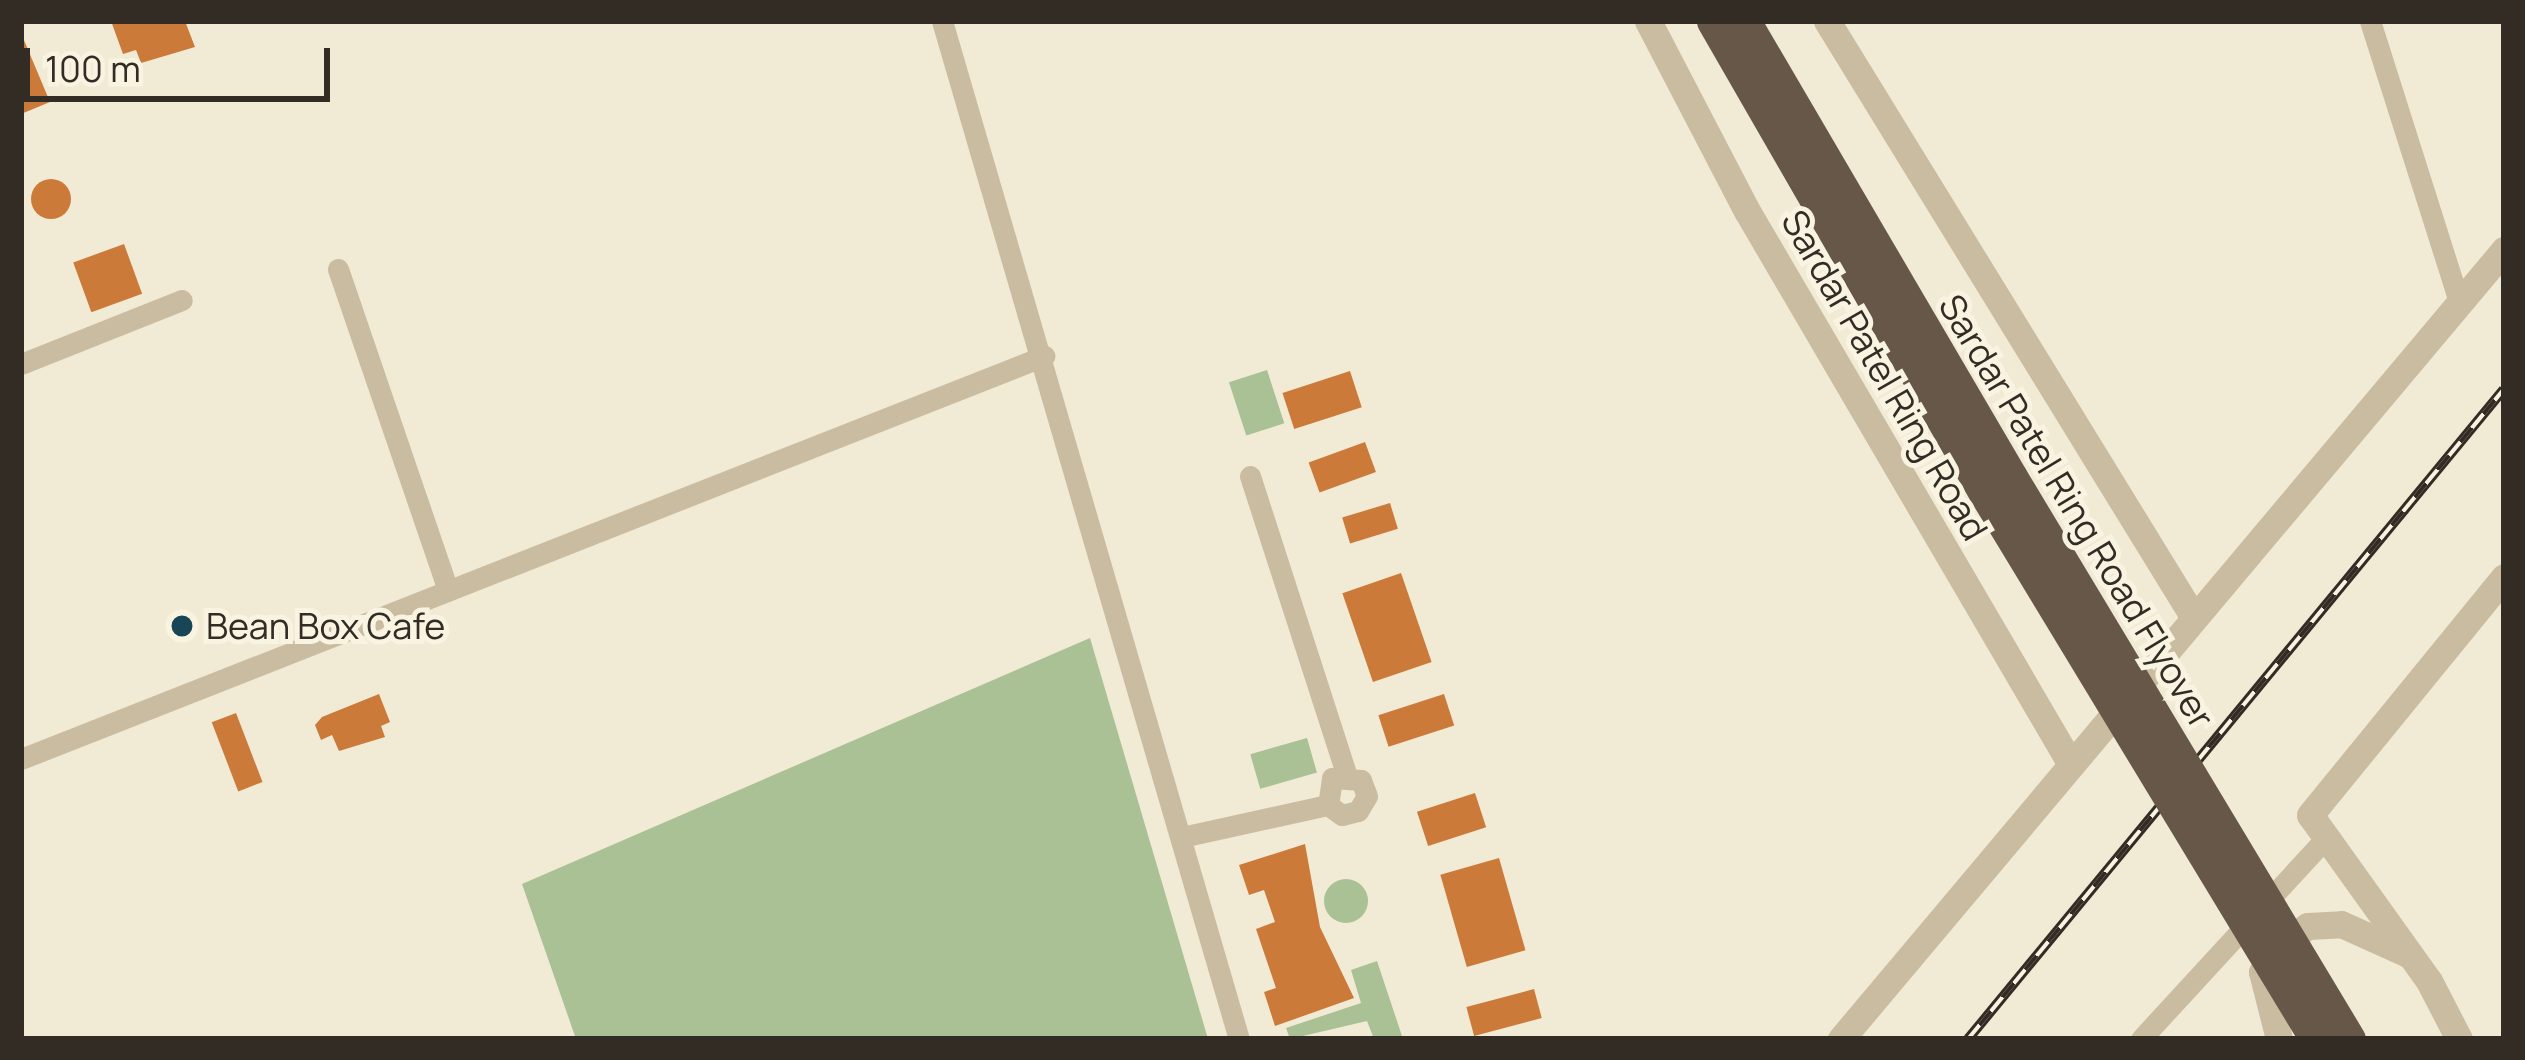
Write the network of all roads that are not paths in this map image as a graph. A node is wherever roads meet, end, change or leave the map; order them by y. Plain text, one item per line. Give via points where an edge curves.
1 (942, 21) edge
2 (1648, 21) edge
3 (1713, 21) edge
4 (1744, 21) edge
5 (1827, 21) edge
6 (2370, 21) edge
7 (2504, 250) edge
8 (338, 269) dead end
9 (182, 300) dead end
10 (2459, 302) junction
11 (1044, 356) junction
12 (21, 364) edge
13 (1250, 476) dead end
14 (2504, 577) edge
15 (448, 590) junction
16 (2192, 613) junction
17 (21, 759) edge
18 (2069, 761) junction
19 (2318, 826) junction
20 (1182, 837) junction
21 (2410, 955) junction
22 (1239, 1039) edge
23 (1840, 1039) edge
24 (2141, 1039) edge
25 (2279, 1039) edge
26 (2316, 1039) edge
27 (2349, 1039) edge
28 (2459, 1039) edge

1 - 11 street
2 - 18 street, Sardar Patel Ring Road via 1748,212
3 - 26 highway, Sardar Patel Ring Road Flyover, bridge via 1985,493
4 - 27 highway, Sardar Patel Ring Road Flyover, bridge
5 - 16 street
6 - 10 street
7 - 10 street
8 - 15 street
9 - 12 street
10 - 16 street
11 - 15 street
11 - 20 street
13 - 20 street via 1346,773 1361,780 1366,796 1358,811 1342,815 1328,805
14 - 19 street
15 - 17 street
16 - 18 street
18 - 23 street
19 - 21 street
19 - 24 street
20 - 22 street
21 - 25 street via 2341,924 2308,926 2279,946 2262,972
21 - 28 street

